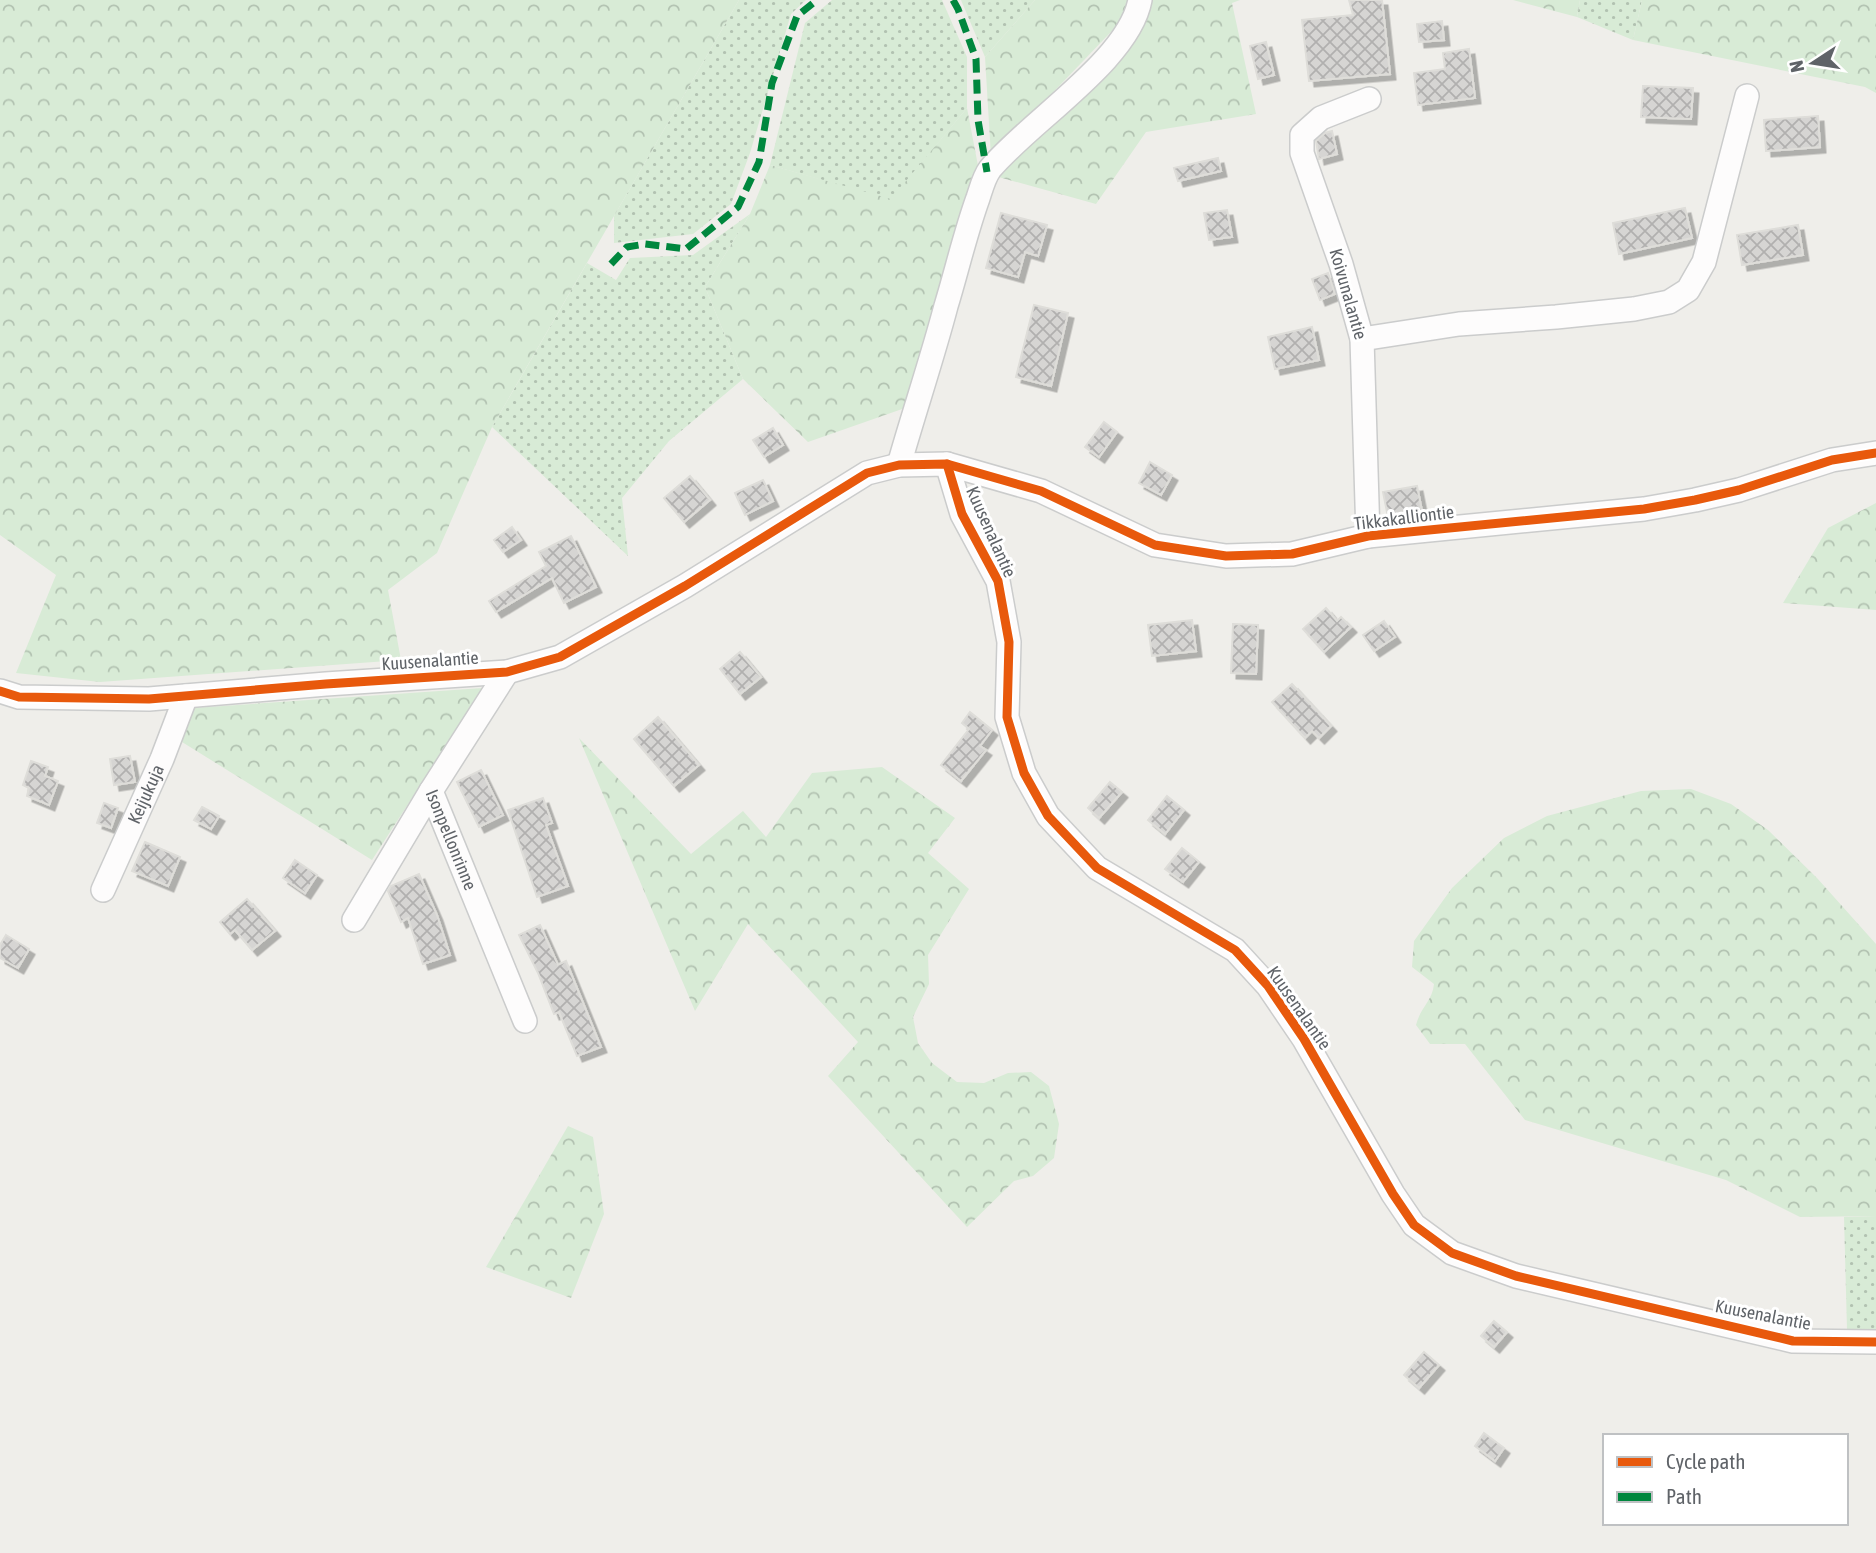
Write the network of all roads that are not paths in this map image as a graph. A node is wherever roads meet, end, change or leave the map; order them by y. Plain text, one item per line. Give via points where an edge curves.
1 (1140, 0) edge
2 (1748, 96) dead end
3 (1369, 99) dead end
4 (1362, 339) junction
5 (1876, 453) edge
6 (947, 464) junction
7 (899, 465) junction
8 (1368, 536) junction
9 (507, 672) junction
10 (0, 691) edge
11 (186, 696) junction
12 (431, 791) junction
13 (103, 890) dead end
14 (354, 920) dead end
15 (525, 1021) dead end
16 (1876, 1342) edge

1 - 7 street via 1125,37 987,172
2 - 4 street via 1704,262 1688,290 1669,302
3 - 4 street, Koivunalantie via 1321,118 1302,135 1302,153
4 - 8 street, Koivunalantie
5 - 8 street, Tikkakalliontie via 1832,460 1739,490 1644,509
6 - 7 street, Kuusenalantie
6 - 8 street, Tikkakalliontie via 1041,491 1155,545 1226,556 1292,554
6 - 16 street, Kuusenalantie via 962,513 998,581 1009,642 1007,717 1024,774 1048,816 1097,867 1235,950 1268,986 1304,1038 1414,1225 1452,1253 1516,1276 1793,1340
7 - 9 street, Kuusenalantie via 867,473 560,657
9 - 11 street, Kuusenalantie
9 - 12 street, Isonpellonrinne
10 - 11 street, Kuusenalantie via 19,697
11 - 13 street, Keijukuja
12 - 14 street
12 - 15 street, Isonpellonrinne

